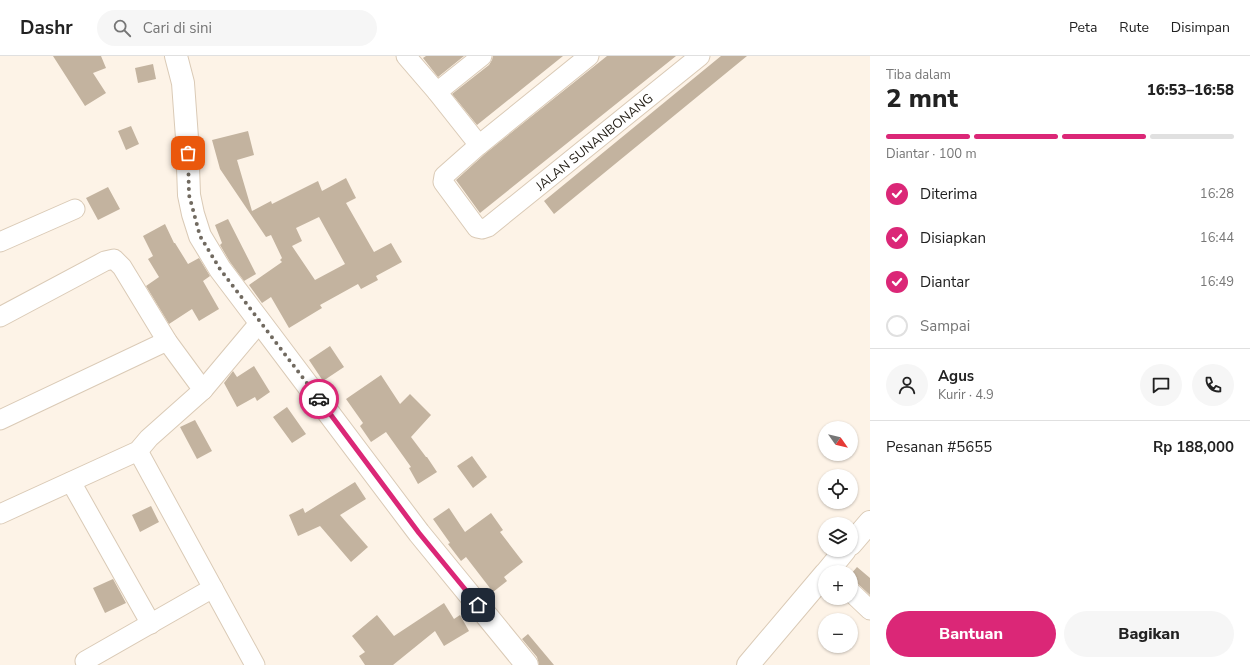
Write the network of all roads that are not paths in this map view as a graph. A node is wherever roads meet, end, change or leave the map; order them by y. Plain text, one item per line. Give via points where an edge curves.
1 (176, 56) edge
2 (406, 56) edge
3 (482, 56) edge
4 (589, 56) edge
5 (700, 56) edge
6 (437, 92) junction
7 (479, 144) junction
8 (74, 209) dead end
9 (0, 242) edge
10 (0, 318) edge
11 (260, 322) junction
12 (167, 341) junction
13 (202, 390) junction
14 (0, 420) edge
15 (138, 451) junction
16 (71, 482) junction
17 (0, 514) edge
18 (870, 522) edge
19 (858, 536) edge
20 (840, 557) edge
21 (834, 565) edge
22 (818, 584) edge
23 (213, 588) junction
24 (858, 599) edge
25 (870, 610) edge
26 (151, 624) junction
27 (85, 661) dead end
28 (253, 664) edge
29 (527, 665) edge
30 (748, 665) edge

1 - 11 street via 183,83 189,195 200,236 220,269
2 - 6 street
3 - 6 street
4 - 7 street
5 - 7 street, JALAN SUNANBONANG via 488,227 482,229 476,227 443,180 445,174
6 - 7 street
8 - 9 street
10 - 12 street via 112,259 122,267
11 - 13 street
11 - 29 street via 419,533
12 - 13 street
12 - 14 street
13 - 15 street
15 - 16 street
15 - 23 street
16 - 17 street
16 - 26 street
18 - 19 street
20 - 21 street
22 - 30 street
23 - 26 street
23 - 28 street
24 - 25 street
26 - 27 street

